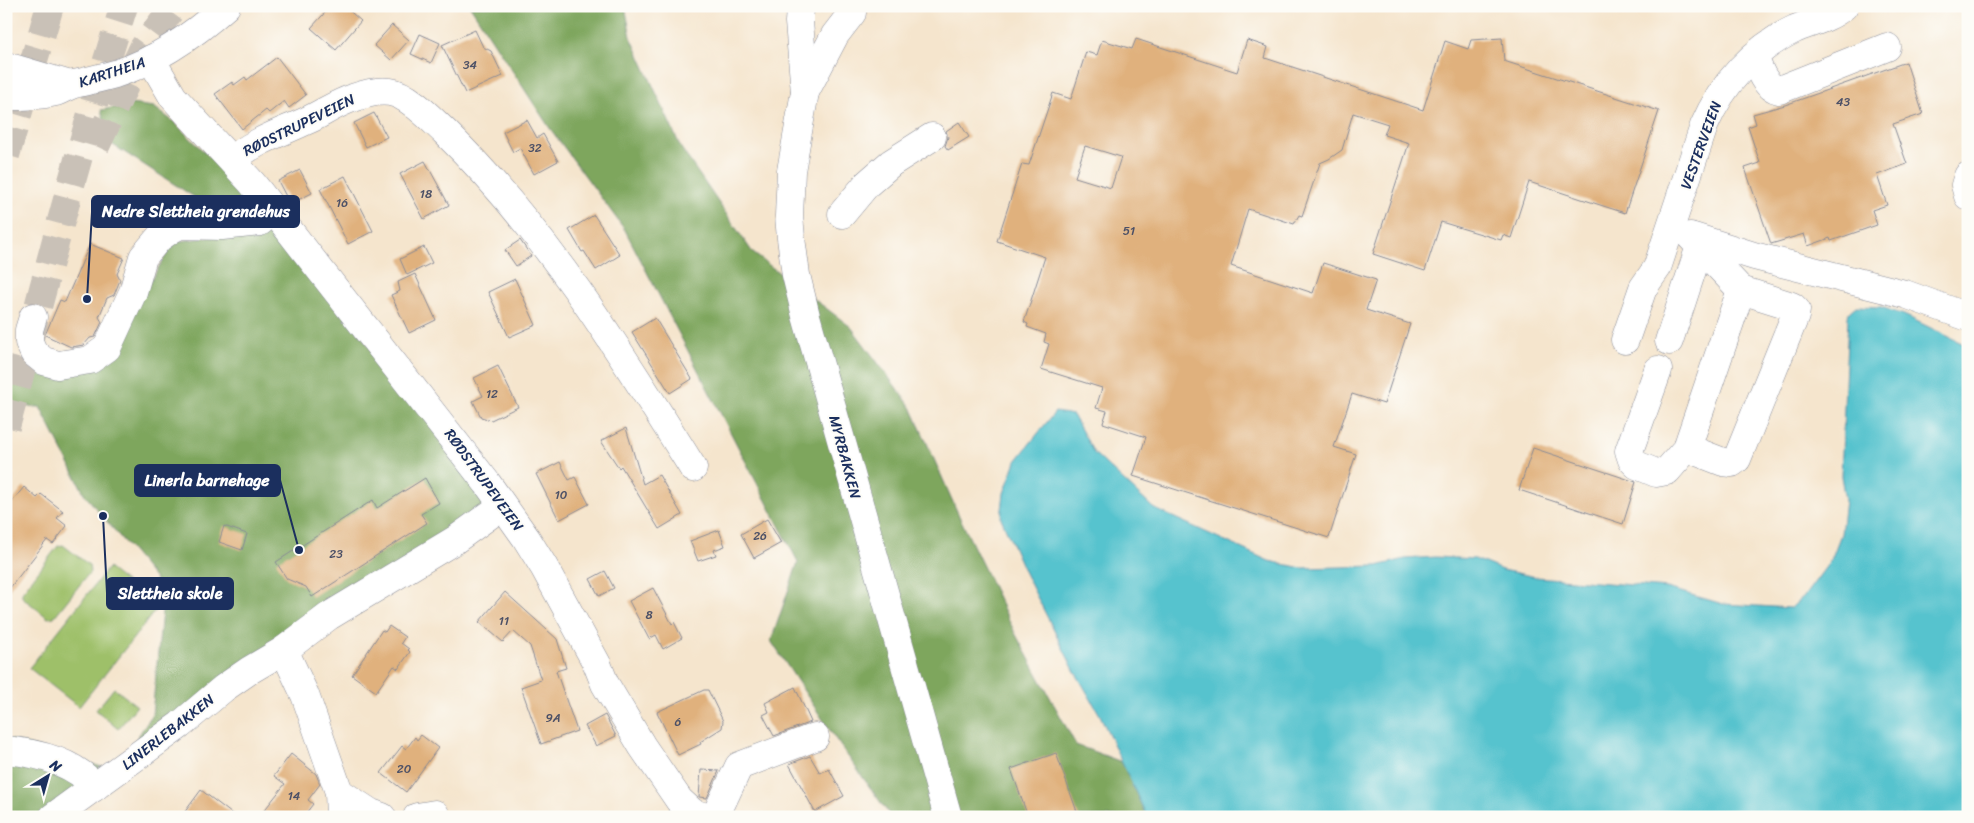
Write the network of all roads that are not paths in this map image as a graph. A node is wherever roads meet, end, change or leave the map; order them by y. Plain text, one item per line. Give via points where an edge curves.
1 (226, 6) edge
2 (1844, 6) edge
3 (799, 7) edge
4 (858, 10) edge
5 (1887, 47) dead end
6 (1754, 57) junction
7 (151, 59) junction
8 (6, 66) edge
9 (70, 85) junction
10 (805, 92) junction
11 (6, 96) edge
12 (932, 137) dead end
13 (232, 160) junction
14 (1968, 176) edge
15 (1968, 196) edge
16 (270, 208) junction
17 (842, 214) dead end
18 (1687, 237) junction
19 (1741, 290) junction
20 (1968, 316) edge
21 (33, 317) dead end
22 (1625, 340) dead end
23 (1669, 341) dead end
24 (1658, 370) dead end
25 (1687, 448) junction
26 (693, 468) dead end
27 (502, 506) junction
28 (284, 650) junction
29 (815, 737) dead end
30 (6, 750) edge
31 (95, 787) junction
32 (339, 804) edge
33 (701, 816) edge
34 (53, 817) edge
35 (382, 817) edge
36 (948, 817) edge

1 - 7 street, KARTHEIA via 195,32
2 - 6 street, VESTERVEIEN via 1778,38
3 - 4 street via 819,16 836,17
3 - 10 street, MYRBAKKEN
4 - 10 street, MYRBAKKEN via 835,35
5 - 6 street via 1779,90 1767,84
6 - 18 street, VESTERVEIEN via 1733,77 1713,105 1704,126
7 - 9 street, KARTHEIA via 116,74
7 - 13 street, RØDSTRUPEVEIEN via 173,97
8 - 9 street, KARTHEIA
9 - 11 street, KARTHEIA via 46,94
10 - 36 street, MYRBAKKEN via 789,197 796,275
12 - 17 street via 890,163
13 - 16 street, RØDSTRUPEVEIEN
13 - 26 street, RØDSTRUPEVEIEN via 256,144 352,98 372,92 390,92 405,98 466,153 546,248 615,344
14 - 15 street via 1965,185
16 - 21 street via 260,222 180,226 159,238 143,257 133,292 107,348 90,360 58,365 44,361 34,353 29,342
16 - 27 street, RØDSTRUPEVEIEN via 449,433
18 - 19 street
18 - 20 street via 1905,294
18 - 22 street, VESTERVEIEN via 1643,288
18 - 23 street
19 - 25 street
19 - 25 street via 1792,306 1796,310 1795,316 1737,459 1723,462
24 - 25 street via 1630,450 1632,460 1656,473 1667,471
27 - 28 street, LINERLEBAKKEN via 455,540 330,616
27 - 33 street, RØDSTRUPEVEIEN via 544,567 598,664 605,684 642,746 679,800
28 - 31 street, LINERLEBAKKEN via 224,688 180,725
28 - 32 street via 305,695
29 - 33 street via 739,766
30 - 31 street via 44,757 68,766 88,778
31 - 34 street, LINERLEBAKKEN
32 - 35 street

